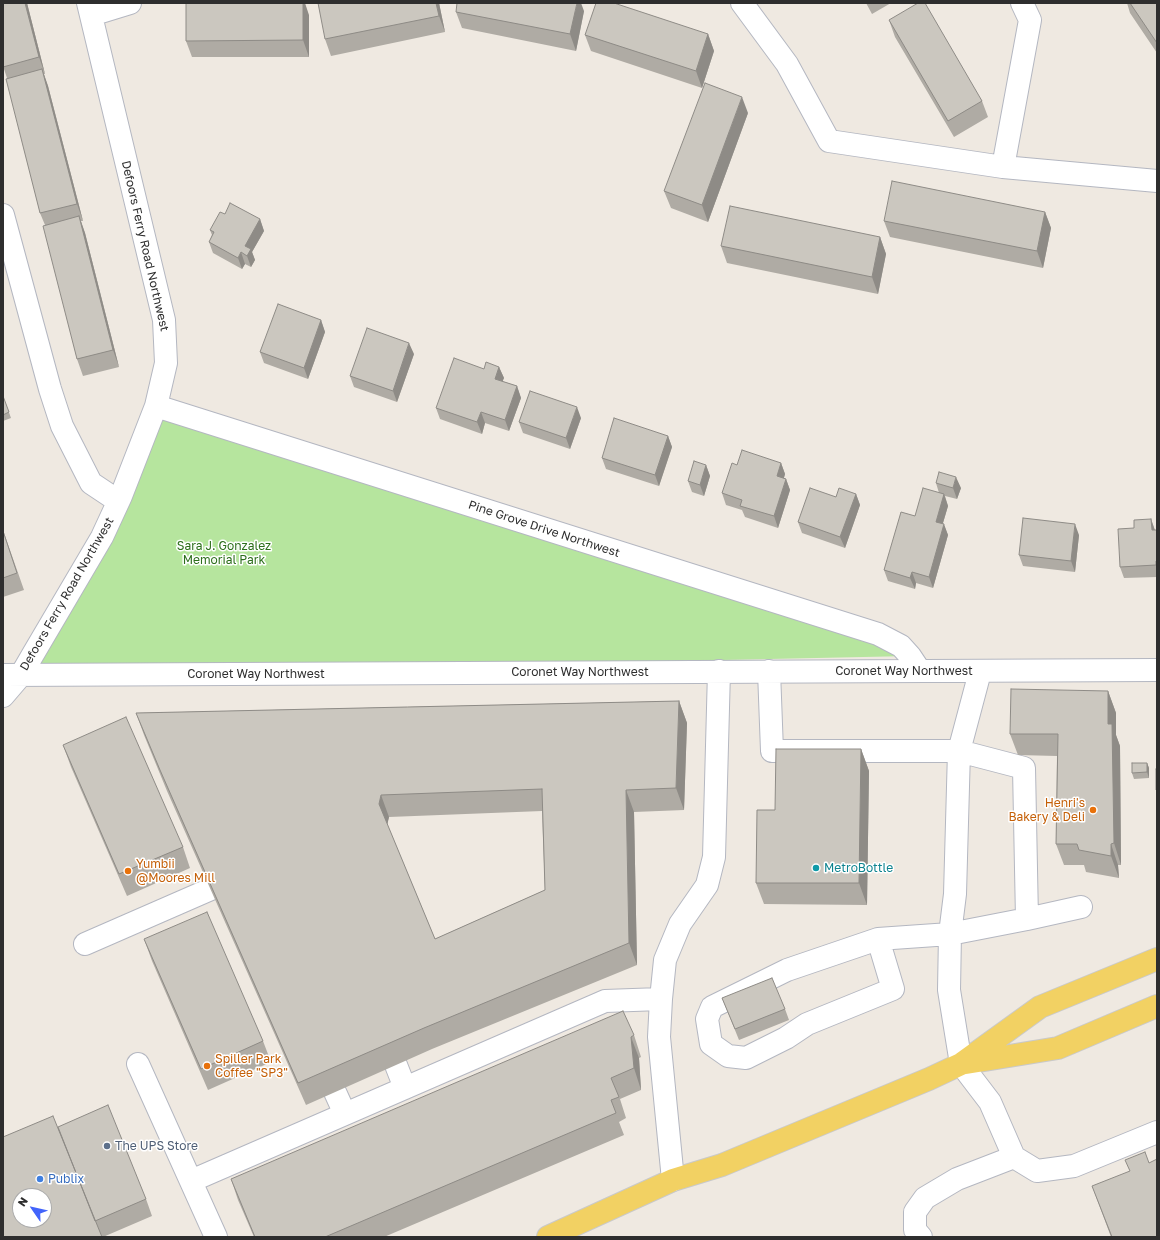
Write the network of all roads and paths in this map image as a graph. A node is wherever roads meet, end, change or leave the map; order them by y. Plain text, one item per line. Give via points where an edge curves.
1 (130, 3) edge
2 (742, 3) edge
3 (1022, 3) edge
4 (90, 9) edge
5 (1003, 167) junction
6 (1157, 181) edge
7 (3, 215) edge
8 (156, 406) junction
9 (118, 502) junction
10 (1157, 670) edge
11 (719, 671) junction
12 (770, 671) junction
13 (920, 672) junction
14 (980, 672) junction
15 (12, 675) edge
16 (3, 696) edge
17 (960, 751) junction
18 (211, 889) edge
19 (1081, 907) dead end
20 (1027, 919) junction
21 (950, 934) junction
22 (878, 939) junction
23 (85, 944) dead end
24 (1157, 959) edge
25 (661, 999) junction
26 (1157, 1006) edge
27 (138, 1064) dead end
28 (961, 1064) junction
29 (396, 1065) dead end
30 (405, 1088) junction
31 (335, 1092) dead end
32 (345, 1114) junction
33 (1157, 1132) edge
34 (1014, 1157) junction
35 (673, 1180) junction
36 (191, 1181) junction
37 (216, 1237) edge
38 (549, 1237) edge
39 (921, 1237) edge

1 - 4 street
2 - 5 street via 787,64 828,141
3 - 5 street via 1030,20
4 - 8 street, Defoors Ferry Road Northwest via 164,320 166,363
5 - 6 street
7 - 9 street via 62,426 91,483
8 - 9 street, Defoors Ferry Road Northwest
8 - 13 street, Pine Grove Drive Northwest via 878,634 901,646
9 - 15 street, Defoors Ferry Road Northwest via 102,537
10 - 14 street, Coronet Way Northwest
11 - 12 street, Coronet Way Northwest
11 - 15 street, Coronet Way Northwest
11 - 25 street via 714,857 708,885 680,924 665,960
12 - 13 street, Coronet Way Northwest
12 - 17 street via 772,751
13 - 14 street, Coronet Way Northwest
14 - 17 street
15 - 16 street, Defoors Ferry Road Northwest
17 - 20 street via 1024,768
17 - 21 street via 955,894
18 - 23 street
19 - 20 street
20 - 21 street
21 - 22 street
21 - 28 street via 949,990
22 - 22 street via 787,970 712,1007 706,1019 712,1044 728,1056 746,1058 786,1038 807,1024 893,989
24 - 28 main road via 1040,1007
25 - 30 street via 605,1000
25 - 35 street via 659,1037
26 - 28 main road via 1058,1048
27 - 36 street
28 - 34 street via 990,1102
28 - 35 main road via 722,1165
29 - 30 street
30 - 32 street
31 - 32 street
32 - 36 street
33 - 34 street via 1074,1166 1037,1171
34 - 39 street via 957,1179 925,1198 915,1212 915,1230
35 - 38 main road
36 - 37 street

